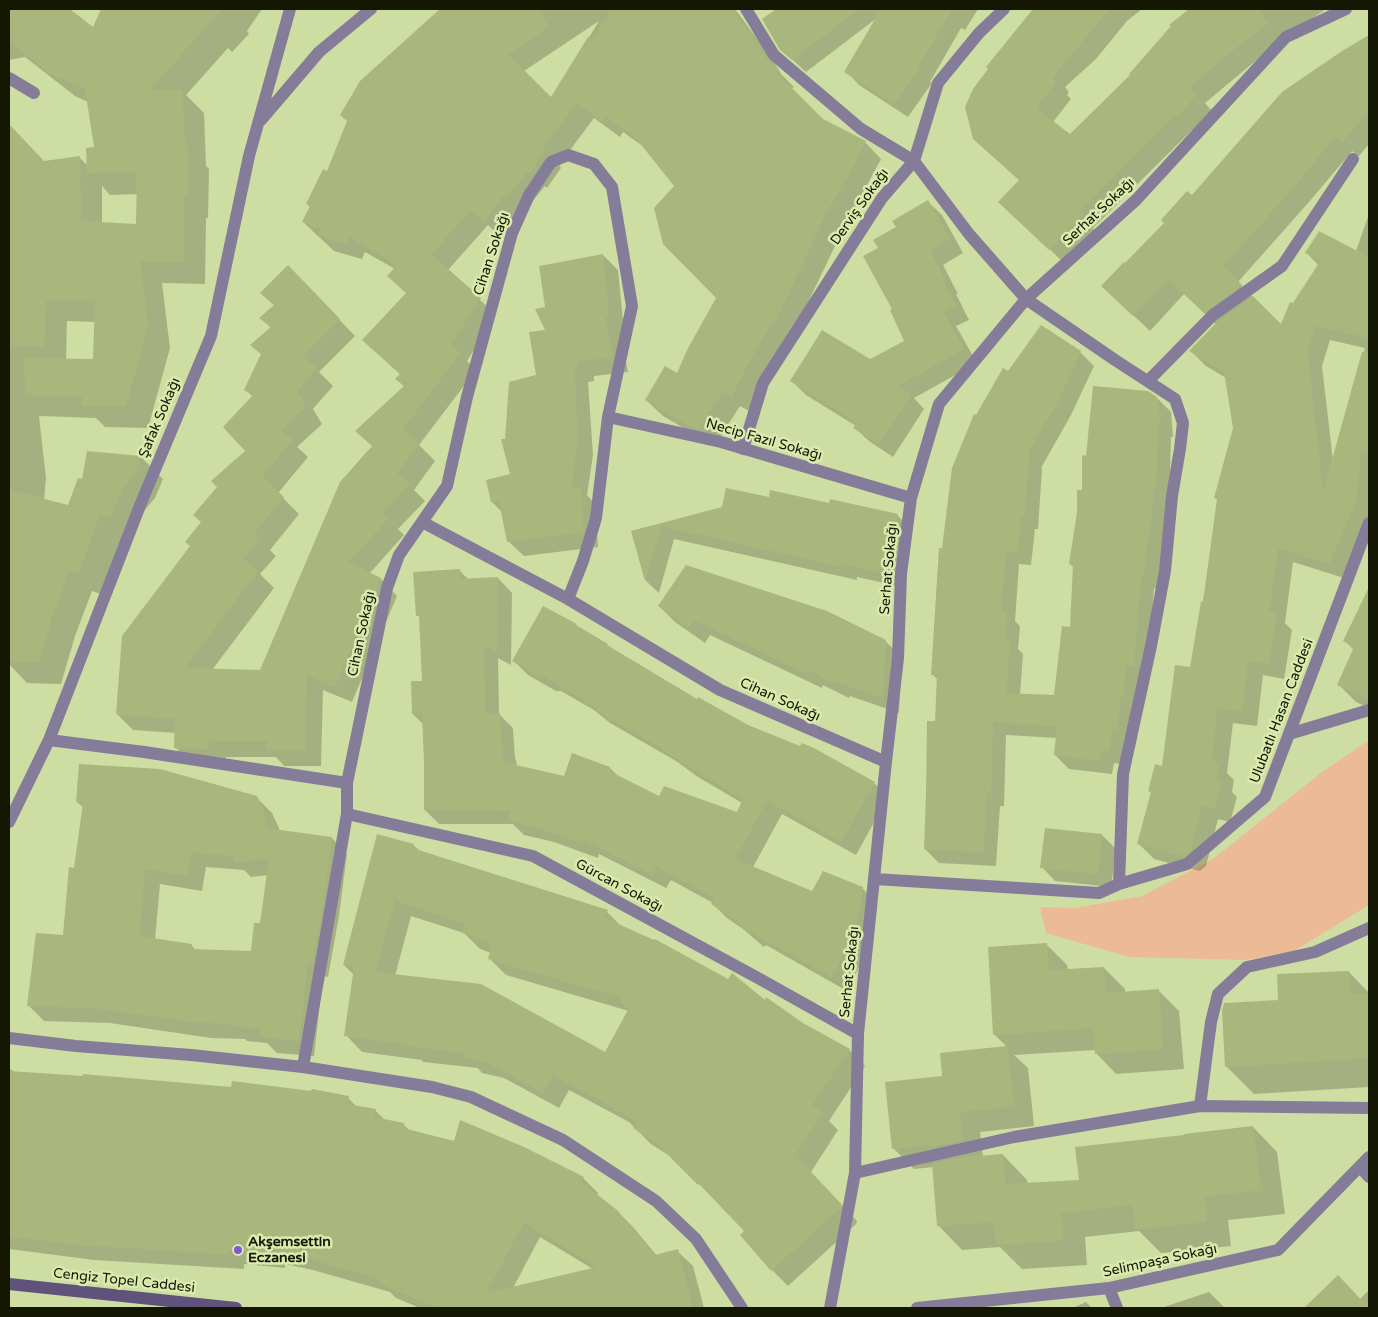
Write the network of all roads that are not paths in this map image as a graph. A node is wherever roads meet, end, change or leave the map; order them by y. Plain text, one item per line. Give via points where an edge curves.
1 (290, 9) edge
2 (371, 9) edge
3 (746, 9) edge
4 (1004, 9) edge
5 (1346, 9) edge
6 (9, 78) edge
7 (34, 94) dead end
8 (258, 124) junction
9 (1353, 159) dead end
10 (914, 161) junction
11 (1026, 299) junction
12 (1148, 381) junction
13 (608, 417) junction
14 (743, 449) junction
15 (910, 498) junction
16 (422, 522) junction
17 (1369, 523) edge
18 (568, 599) junction
19 (1369, 710) edge
20 (1289, 734) junction
21 (49, 740) junction
22 (886, 762) junction
23 (347, 784) junction
24 (347, 814) junction
25 (9, 822) edge
26 (875, 879) junction
27 (1120, 884) junction
28 (1369, 928) edge
29 (858, 1034) junction
30 (9, 1038) edge
31 (303, 1067) junction
32 (1200, 1106) junction
33 (1369, 1108) edge
34 (1369, 1157) edge
35 (1360, 1167) junction
36 (855, 1173) junction
37 (1369, 1177) edge
38 (9, 1284) edge
39 (1109, 1288) junction
40 (236, 1308) edge
41 (742, 1308) edge
42 (830, 1308) edge
43 (917, 1308) edge
44 (1117, 1308) edge

1 - 8 street, Şafak Sokağı
2 - 8 street via 319,52
3 - 10 street via 774,55 861,129
4 - 10 street via 979,33 938,83
5 - 11 street, Serhat Sokağı via 1286,37 1136,200
6 - 7 street
8 - 21 street, Şafak Sokağı via 211,336 141,503
9 - 12 street via 1282,266 1213,315
10 - 11 street via 969,234
10 - 14 street, Derviş Sokağı via 882,198 763,383
11 - 12 street
11 - 15 street, Serhat Sokağı via 940,404
12 - 27 street via 1175,399 1183,424 1165,571 1123,774
13 - 14 street, Necip Fazıl Sokağı
13 - 16 street, Cihan Sokağı via 632,306 612,188 594,164 568,154 551,162 529,195 512,232 467,397 448,486
13 - 18 street, Cihan Sokağı via 596,518
14 - 15 street, Necip Fazıl Sokağı
15 - 22 street, Serhat Sokağı via 901,574 898,658
16 - 18 street
16 - 23 street, Cihan Sokağı via 399,555 387,588
17 - 20 street, Ulubatlı Hasan Caddesi
18 - 22 street, Cihan Sokağı via 720,690
19 - 20 street
20 - 27 street, Ulubatlı Hasan Caddesi via 1265,797 1187,864
21 - 23 street
21 - 25 street, Şafak Sokağı
22 - 26 street, Serhat Sokağı
23 - 24 street, Cihan Sokağı
24 - 29 street, Gürcan Sokağı via 532,856
24 - 31 street, Cihan Sokağı
26 - 27 street, Ulubatlı Hasan Caddesi via 1099,893
26 - 29 street, Serhat Sokağı
28 - 32 street via 1315,952 1248,967 1218,994
29 - 36 street, Serhat Sokağı
30 - 31 street
31 - 41 street via 471,1096 563,1140 656,1201 683,1226 696,1239
32 - 33 street
32 - 36 street via 1014,1137
34 - 35 street, Selimpaşa Sokağı
35 - 37 street
35 - 39 street, Selimpaşa Sokağı via 1278,1250
36 - 42 street, Serhat Sokağı
38 - 40 main road, Cengiz Topel Caddesi
39 - 43 street, Selimpaşa Sokağı
39 - 44 street

